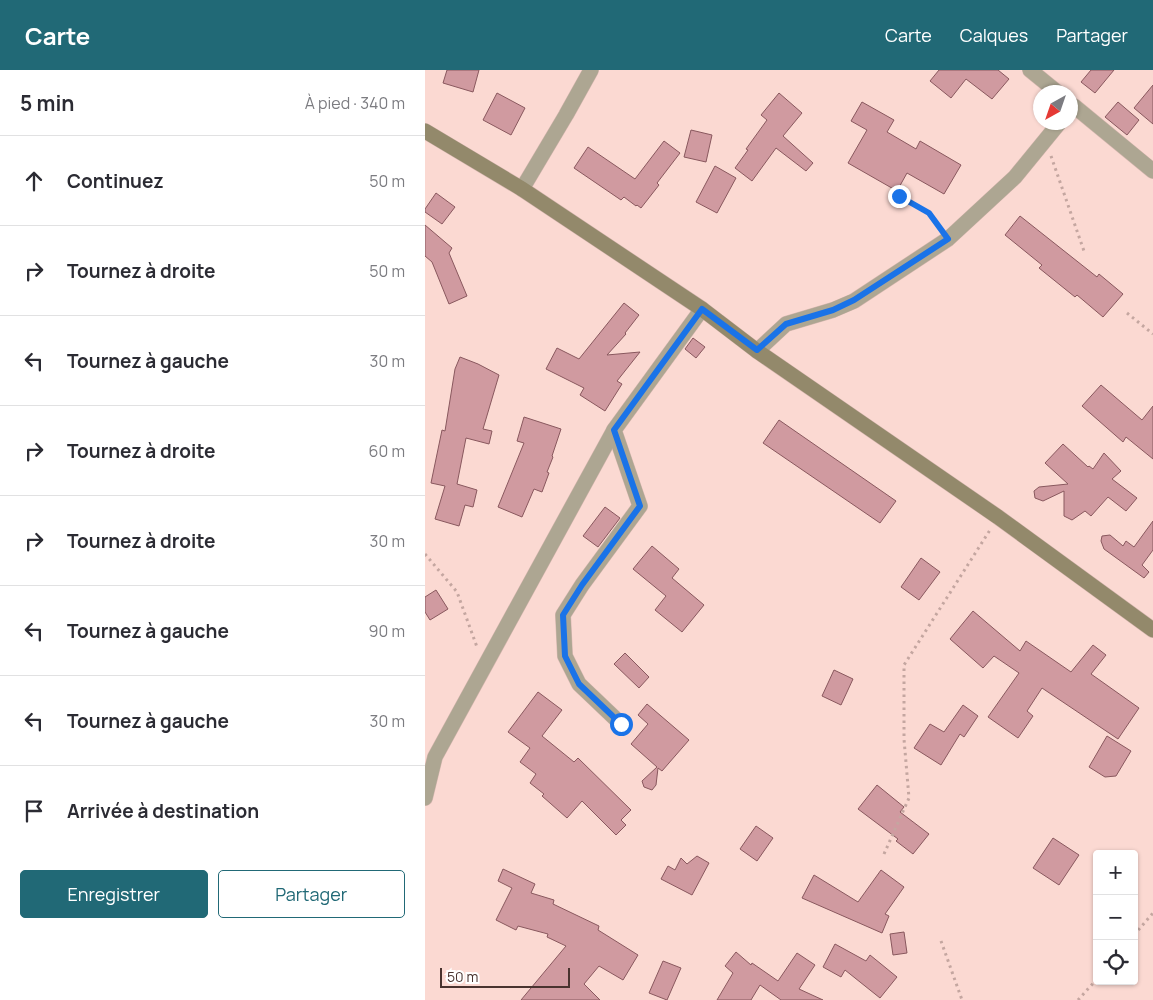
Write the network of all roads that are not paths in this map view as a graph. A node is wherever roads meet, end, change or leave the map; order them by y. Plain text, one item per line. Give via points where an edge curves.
1 (591, 70) edge
2 (1030, 70) edge
3 (1048, 85) edge
4 (1078, 112) edge
5 (1053, 130) edge
6 (425, 131) edge
7 (1153, 172) edge
8 (522, 189) junction
9 (702, 309) junction
10 (757, 350) junction
11 (614, 430) junction
12 (1153, 630) edge
13 (621, 724) dead end
14 (425, 798) edge

1 - 8 street
2 - 3 street
4 - 7 street
5 - 10 street via 1015,177 948,239 854,300 786,324
6 - 8 main road
8 - 9 main road
9 - 10 main road
9 - 11 street
10 - 12 main road via 998,517
11 - 13 street via 640,506 563,615 565,656 579,684
11 - 14 street via 435,757

